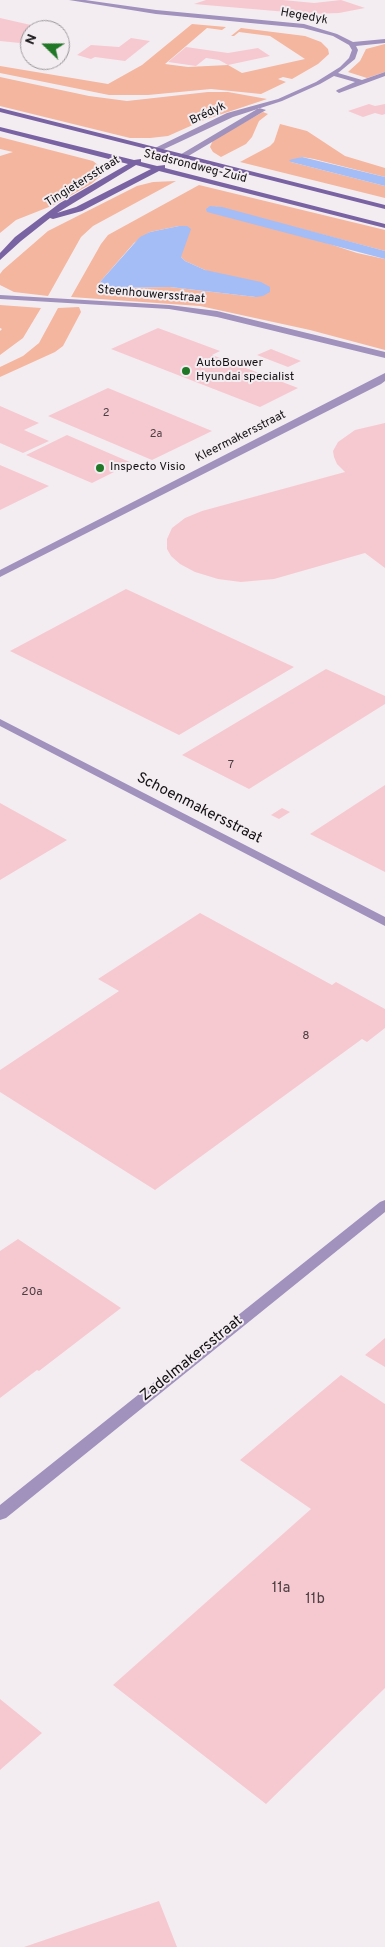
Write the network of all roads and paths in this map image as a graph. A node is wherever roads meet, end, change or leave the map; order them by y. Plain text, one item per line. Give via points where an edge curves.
1 (72, 0) edge
2 (385, 41) edge
3 (352, 44) junction
4 (333, 74) junction
5 (385, 74) edge
6 (362, 82) junction
7 (339, 91) dead end
8 (270, 103) junction
9 (0, 110) edge
10 (0, 128) edge
11 (158, 150) junction
12 (150, 154) dead end
13 (182, 156) junction
14 (142, 158) dead end
15 (174, 160) dead end
16 (135, 163) junction
17 (166, 165) dead end
18 (158, 169) junction
19 (385, 207) edge
20 (44, 220) junction
21 (385, 226) edge
22 (0, 258) edge
23 (0, 297) edge
24 (385, 354) edge
25 (385, 376) edge
26 (0, 574) edge
27 (0, 722) edge
28 (385, 922) edge
29 (385, 1205) edge
30 (0, 1514) edge

1 - 3 street, Hegedyk via 156,12 304,26
2 - 3 street
3 - 4 street, Brédyk via 355,50 352,59
4 - 6 street
4 - 8 street, Brédyk
5 - 6 street
6 - 7 street
8 - 11 street, Brédyk via 230,115
8 - 13 street, Brédyk
9 - 11 main road, Stadsrondweg-Zuid
10 - 16 main road, Stadsrondweg-Zuid
11 - 12 main road
11 - 13 main road, Stadsrondweg-Zuid
13 - 15 main road
13 - 19 main road, Stadsrondweg-Zuid
14 - 16 main road, Tingietersstraat
16 - 18 main road, Stadsrondweg-Zuid
16 - 20 main road, Tingietersstraat via 63,205
17 - 18 main road, Tingietersstraat
18 - 20 main road, Tingietersstraat via 79,209
18 - 21 main road, Stadsrondweg-Zuid
20 - 22 main road, Tingietersstraat
23 - 24 street, Steenhouwersstraat via 169,306 218,314
25 - 26 street, Kleermakersstraat
27 - 28 street, Schoenmakersstraat
29 - 30 street, Zadelmakersstraat

